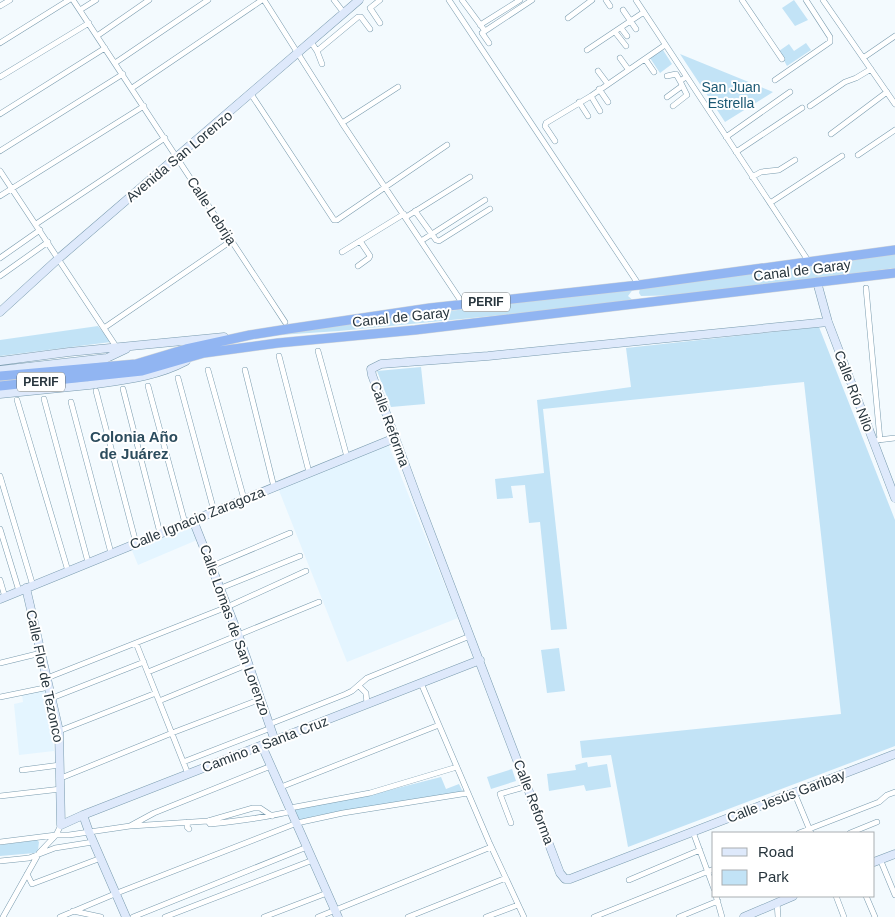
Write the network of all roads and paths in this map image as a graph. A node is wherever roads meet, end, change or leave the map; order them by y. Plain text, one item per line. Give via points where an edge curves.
1 (10, 0) edge
2 (69, 0) edge
3 (74, 0) edge
4 (96, 0) edge
5 (149, 0) edge
6 (208, 0) edge
7 (263, 0) edge
8 (334, 0) edge
9 (359, 0) edge
10 (380, 0) edge
11 (463, 0) edge
12 (520, 0) edge
13 (532, 0) edge
14 (592, 0) edge
15 (606, 0) edge
16 (636, 0) edge
17 (742, 0) edge
18 (806, 0) edge
19 (823, 0) edge
20 (452, 1) edge
21 (0, 6) edge
22 (610, 6) dead end
23 (80, 10) junction
24 (623, 10) dead end
25 (644, 12) junction
26 (344, 13) junction
27 (568, 18) dead end
28 (630, 21) junction
29 (89, 23) junction
30 (380, 23) dead end
31 (480, 25) junction
32 (621, 28) junction
33 (370, 29) dead end
34 (636, 29) dead end
35 (483, 32) junction
36 (615, 32) junction
37 (97, 36) junction
38 (627, 36) dead end
39 (895, 36) edge
40 (474, 38) junction
41 (311, 42) junction
42 (0, 43) edge
43 (489, 43) dead end
44 (665, 45) junction
45 (626, 46) dead end
46 (105, 48) junction
47 (588, 50) dead end
48 (317, 51) junction
49 (297, 54) junction
50 (620, 58) dead end
51 (863, 58) junction
52 (645, 59) junction
53 (782, 59) dead end
54 (115, 63) junction
55 (322, 64) dead end
56 (871, 69) junction
57 (628, 70) junction
58 (598, 71) dead end
59 (654, 72) dead end
60 (123, 74) junction
61 (667, 76) dead end
62 (0, 77) edge
63 (686, 77) junction
64 (775, 80) dead end
65 (606, 83) junction
66 (681, 83) junction
67 (398, 87) dead end
68 (132, 88) junction
69 (599, 90) junction
70 (790, 92) dead end
71 (887, 92) junction
72 (251, 94) junction
73 (590, 96) junction
74 (667, 96) dead end
75 (579, 102) junction
76 (608, 102) dead end
77 (895, 104) edge
78 (144, 106) junction
79 (673, 106) dead end
80 (810, 106) dead end
81 (802, 108) dead end
82 (600, 111) dead end
83 (0, 114) edge
84 (588, 116) dead end
85 (342, 123) junction
86 (895, 130) edge
87 (831, 134) dead end
88 (726, 137) junction
89 (165, 138) junction
90 (555, 140) dead end
91 (447, 145) dead end
92 (0, 151) edge
93 (736, 152) junction
94 (858, 155) dead end
95 (177, 156) junction
96 (842, 156) dead end
97 (795, 160) dead end
98 (0, 171) edge
99 (470, 177) dead end
100 (752, 177) junction
101 (385, 186) junction
102 (12, 189) junction
103 (0, 196) edge
104 (485, 200) dead end
105 (770, 203) junction
106 (490, 209) dead end
107 (415, 211) junction
108 (405, 215) junction
109 (36, 224) junction
110 (40, 230) junction
111 (431, 234) junction
112 (231, 241) junction
113 (360, 241) junction
114 (421, 241) junction
115 (48, 242) junction
116 (895, 250) edge
117 (342, 252) dead end
118 (0, 258) edge
119 (58, 260) junction
120 (809, 262) junction
121 (358, 266) dead end
122 (895, 273) edge
123 (0, 276) edge
124 (817, 282) junction
125 (639, 285) junction
126 (866, 288) dead end
127 (664, 300) junction
128 (463, 304) junction
129 (0, 312) edge
130 (285, 322) dead end
131 (828, 322) junction
132 (104, 328) junction
133 (250, 335) junction
134 (117, 350) junction
135 (318, 351) dead end
136 (197, 355) junction
137 (279, 356) dead end
138 (0, 361) edge
139 (0, 370) edge
140 (208, 370) dead end
141 (245, 370) dead end
142 (81, 374) junction
143 (0, 376) edge
144 (178, 378) dead end
145 (0, 386) edge
146 (148, 386) dead end
147 (123, 389) dead end
148 (96, 391) dead end
149 (0, 394) edge
150 (44, 398) dead end
151 (18, 400) dead end
152 (71, 402) dead end
153 (395, 438) junction
154 (895, 438) edge
155 (876, 440) junction
156 (347, 457) junction
157 (310, 472) junction
158 (0, 476) edge
159 (274, 487) junction
160 (895, 498) edge
161 (244, 499) junction
162 (214, 511) junction
163 (193, 520) junction
164 (184, 523) junction
165 (0, 529) edge
166 (160, 532) junction
167 (290, 533) dead end
168 (136, 543) junction
169 (111, 553) junction
170 (300, 556) dead end
171 (88, 562) junction
172 (212, 566) junction
173 (68, 571) junction
174 (306, 572) dead end
175 (0, 580) edge
176 (26, 588) junction
177 (221, 588) junction
178 (2, 598) edge
179 (319, 602) dead end
180 (227, 606) junction
181 (238, 634) junction
182 (470, 636) junction
183 (136, 643) junction
184 (41, 653) junction
185 (480, 660) junction
186 (144, 662) junction
187 (0, 663) edge
188 (249, 664) junction
189 (148, 672) junction
190 (47, 678) junction
191 (421, 683) junction
192 (358, 686) junction
193 (49, 687) junction
194 (156, 693) junction
195 (0, 697) edge
196 (52, 698) junction
197 (261, 699) junction
198 (158, 701) junction
199 (367, 704) junction
200 (439, 725) junction
201 (270, 726) junction
202 (58, 731) junction
203 (172, 733) junction
204 (275, 741) junction
205 (262, 746) junction
206 (895, 754) edge
207 (183, 762) junction
208 (60, 765) junction
209 (272, 766) junction
210 (457, 767) junction
211 (22, 770) dead end
212 (188, 774) junction
213 (61, 778) junction
214 (528, 786) junction
215 (281, 787) junction
216 (61, 789) junction
217 (794, 792) junction
218 (895, 792) edge
219 (468, 793) junction
220 (0, 796) edge
221 (291, 810) junction
222 (83, 815) junction
223 (272, 816) junction
224 (208, 821) junction
225 (188, 822) junction
226 (877, 822) dead end
227 (297, 823) junction
228 (511, 823) dead end
229 (61, 825) junction
230 (130, 826) junction
231 (189, 829) dead end
232 (810, 831) edge
233 (88, 832) junction
234 (693, 832) junction
235 (852, 832) edge
236 (56, 835) junction
237 (0, 842) edge
238 (93, 842) junction
239 (307, 847) junction
240 (491, 847) junction
241 (700, 850) junction
242 (39, 853) junction
243 (895, 854) edge
244 (101, 858) junction
245 (313, 860) junction
246 (0, 861) edge
247 (877, 861) edge
248 (712, 870) edge
249 (707, 872) junction
250 (27, 874) junction
251 (506, 878) junction
252 (565, 879) joint
253 (629, 880) dead end
254 (712, 884) edge
255 (117, 893) junction
256 (327, 893) junction
257 (895, 895) edge
258 (790, 897) edge
259 (836, 897) edge
260 (866, 897) edge
261 (717, 898) edge
262 (777, 902) junction
263 (518, 904) junction
264 (73, 911) junction
265 (337, 914) edge
266 (93, 916) edge
267 (749, 916) edge
268 (3, 917) edge
269 (60, 917) edge
270 (101, 917) edge
271 (126, 917) edge
272 (133, 917) edge
273 (165, 917) edge
274 (264, 917) edge
275 (318, 917) edge
276 (408, 917) edge
277 (486, 917) edge
278 (524, 917) edge
279 (594, 917) edge
280 (679, 917) edge
281 (722, 917) edge
282 (778, 917) edge
283 (844, 917) edge
284 (875, 917) edge

1 - 21 street
2 - 42 street
3 - 23 street, Calle Lebrija
4 - 23 street
5 - 37 street
6 - 54 street
7 - 49 street
7 - 68 street
8 - 26 street
9 - 26 street, Avenida San Lorenzo
10 - 30 street via 370,8
11 - 31 street
12 - 31 street
13 - 35 street
14 - 27 street
15 - 22 street
16 - 25 street
17 - 53 street
18 - 64 street via 830,42
19 - 51 street
20 - 40 street
23 - 29 street, Calle Lebrija
24 - 28 street
25 - 28 street
25 - 44 street
26 - 41 street, Avenida San Lorenzo
28 - 32 street
28 - 34 street
29 - 37 street, Calle Lebrija
29 - 62 street
31 - 35 street
32 - 36 street
32 - 38 street
33 - 48 street via 362,16 358,17
35 - 40 street
35 - 43 street
36 - 45 street
36 - 47 street
37 - 46 street, Calle Lebrija
39 - 51 street
40 - 125 street
41 - 48 street
41 - 49 street, Avenida San Lorenzo
44 - 52 street
44 - 63 street
46 - 54 street, Calle Lebrija
46 - 83 street
48 - 55 street
49 - 72 street, Avenida San Lorenzo
49 - 85 street
50 - 57 street
51 - 56 street
52 - 57 street
52 - 59 street
54 - 60 street, Calle Lebrija
56 - 71 street
56 - 80 street
57 - 65 street
58 - 65 street
60 - 68 street, Calle Lebrija
60 - 92 street
61 - 66 street via 676,74
63 - 66 street
63 - 88 street
65 - 69 street
66 - 74 street
66 - 79 street via 687,95
67 - 85 street
68 - 78 street, Calle Lebrija
69 - 73 street
69 - 76 street
70 - 88 street
71 - 77 street
71 - 87 street
72 - 95 street, Avenida San Lorenzo
72 - 101 street via 334,220
73 - 75 street
73 - 82 street
75 - 84 street
75 - 90 street via 545,124
78 - 89 street, Calle Lebrija
78 - 102 street
81 - 93 street
85 - 101 street
86 - 94 street
88 - 93 street
89 - 95 street, Calle Lebrija
89 - 109 street
91 - 101 street
93 - 100 street
95 - 112 street, Calle Lebrija
95 - 119 street, Avenida San Lorenzo
96 - 105 street
97 - 100 street via 780,170 761,172
98 - 102 street
99 - 107 street
100 - 105 street
101 - 108 street
102 - 103 street
102 - 109 street
104 - 111 street
105 - 120 street
106 - 111 street via 439,241
107 - 108 street
107 - 111 street
108 - 113 street
108 - 114 street
109 - 110 street
110 - 115 street
110 - 118 street
111 - 114 street
112 - 130 street, Calle Lebrija
112 - 132 street
113 - 117 street
113 - 121 street via 370,256
114 - 128 street
115 - 119 street
115 - 123 street
116 - 120 highway, Canal de Garay / PERIF
119 - 129 street, Avenida San Lorenzo
119 - 132 street
120 - 125 highway, Canal de Garay / PERIF
122 - 124 highway, Canal de Garay / PERIF
124 - 127 highway, Canal de Garay / PERIF
124 - 131 street, Calle Río Nilo
125 - 127 highway via 636,289 639,297
125 - 128 highway, Canal de Garay / PERIF
126 - 155 street
127 - 136 highway, Canal de Garay / PERIF via 286,342
128 - 133 highway, Canal de Garay / PERIF
131 - 153 street, Calle Reforma via 381,364 372,369 372,375
131 - 155 street, Calle Río Nilo
132 - 134 street
133 - 134 street, Canal de Garay
133 - 142 highway, Canal de Garay / PERIF via 136,364
134 - 138 street, Canal de Garay
134 - 139 street via 107,358
135 - 156 street
136 - 142 highway, Canal de Garay / PERIF via 142,371
136 - 149 street via 175,367 121,381
137 - 157 street
140 - 161 street
141 - 159 street
142 - 143 highway, Canal de Garay / PERIF
142 - 145 highway, Canal de Garay / PERIF
144 - 162 street
146 - 164 street
147 - 166 street
148 - 168 street
150 - 171 street
151 - 173 street
152 - 169 street
153 - 156 street, Calle Ignacio Zaragoza
153 - 182 street, Calle Reforma
154 - 155 street
155 - 160 street, Calle Río Nilo
156 - 157 street, Calle Ignacio Zaragoza
157 - 159 street, Calle Ignacio Zaragoza
158 - 176 street
159 - 161 street, Calle Ignacio Zaragoza
161 - 162 street, Calle Ignacio Zaragoza
162 - 163 street, Calle Ignacio Zaragoza
163 - 164 street, Calle Ignacio Zaragoza
163 - 172 street, Calle Lomas de San Lorenzo
164 - 166 street, Calle Ignacio Zaragoza
165 - 176 street
166 - 168 street, Calle Ignacio Zaragoza
167 - 172 street
168 - 169 street, Calle Ignacio Zaragoza
169 - 171 street, Calle Ignacio Zaragoza
170 - 177 street
171 - 173 street, Calle Ignacio Zaragoza
172 - 177 street, Calle Lomas de San Lorenzo
173 - 176 street, Calle Ignacio Zaragoza
174 - 180 street
175 - 178 street
176 - 178 street, Calle Ignacio Zaragoza
176 - 184 street, Calle Flor de Tezonco
177 - 180 street, Calle Lomas de San Lorenzo
179 - 181 street
180 - 181 street, Calle Lomas de San Lorenzo
180 - 183 street
181 - 188 street, Calle Lomas de San Lorenzo
181 - 189 street
182 - 185 street, Calle Reforma
182 - 192 street via 367,678
183 - 186 street
183 - 190 street
184 - 187 street
184 - 190 street, Calle Flor de Tezonco
185 - 191 street, Camino a Santa Cruz
185 - 214 street, Calle Reforma
186 - 189 street
186 - 196 street
188 - 197 street, Calle Lomas de San Lorenzo
188 - 198 street
189 - 194 street
190 - 193 street, Calle Flor de Tezonco
191 - 199 street, Camino a Santa Cruz
191 - 200 street
192 - 199 street via 366,693
192 - 201 street
193 - 195 street
193 - 196 street, Calle Flor de Tezonco
194 - 198 street
194 - 202 street
196 - 202 street, Calle Flor de Tezonco
197 - 201 street, Calle Lomas de San Lorenzo
197 - 203 street
198 - 203 street
199 - 204 street, Camino a Santa Cruz
200 - 210 street
200 - 215 street
201 - 204 street, Calle Lomas de San Lorenzo
201 - 207 street
202 - 208 street, Calle Flor de Tezonco
203 - 207 street
203 - 213 street
204 - 205 street, Camino a Santa Cruz
205 - 209 street
205 - 212 street, Camino a Santa Cruz
206 - 217 street, Calle Jesús Garibay
207 - 212 street
208 - 211 street
208 - 213 street, Calle Flor de Tezonco
209 - 215 street
209 - 230 street via 154,813
210 - 219 street
210 - 221 street via 370,793
212 - 222 street, Camino a Santa Cruz
213 - 216 street, Calle Flor de Tezonco
214 - 228 street via 500,794
214 - 252 street, Calle Reforma
215 - 221 street
216 - 220 street
216 - 229 street, Calle Flor de Tezonco
217 - 232 street
217 - 234 street, Calle Jesús Garibay
218 - 232 street
219 - 227 street
219 - 240 street
221 - 223 street
221 - 227 street
222 - 229 street, Camino a Santa Cruz
222 - 233 street
223 - 224 street via 210,824
223 - 224 street via 260,808 253,808
224 - 225 street
225 - 230 street
225 - 231 street
226 - 235 street
227 - 239 street
227 - 255 street
229 - 236 street
230 - 233 street
233 - 236 street
233 - 238 street
234 - 241 street
234 - 252 street, Calle Jesús Garibay
236 - 237 street
236 - 242 street
238 - 242 street
238 - 244 street
239 - 245 street
239 - 272 street
240 - 251 street
240 - 265 street
241 - 249 street
241 - 253 street
242 - 246 street via 29,858
242 - 250 street
243 - 247 street
244 - 250 street via 32,884
244 - 255 street
245 - 256 street
245 - 273 street
247 - 257 street
248 - 249 street
249 - 254 street
249 - 279 street
250 - 268 street
251 - 263 street
251 - 276 street
255 - 264 street
255 - 271 street
256 - 265 street
256 - 274 street
258 - 262 street
259 - 283 street
260 - 284 street
261 - 280 street
261 - 281 street
262 - 267 street
262 - 282 street
263 - 277 street
263 - 278 street
264 - 266 street
264 - 269 street
265 - 275 street
266 - 270 street

